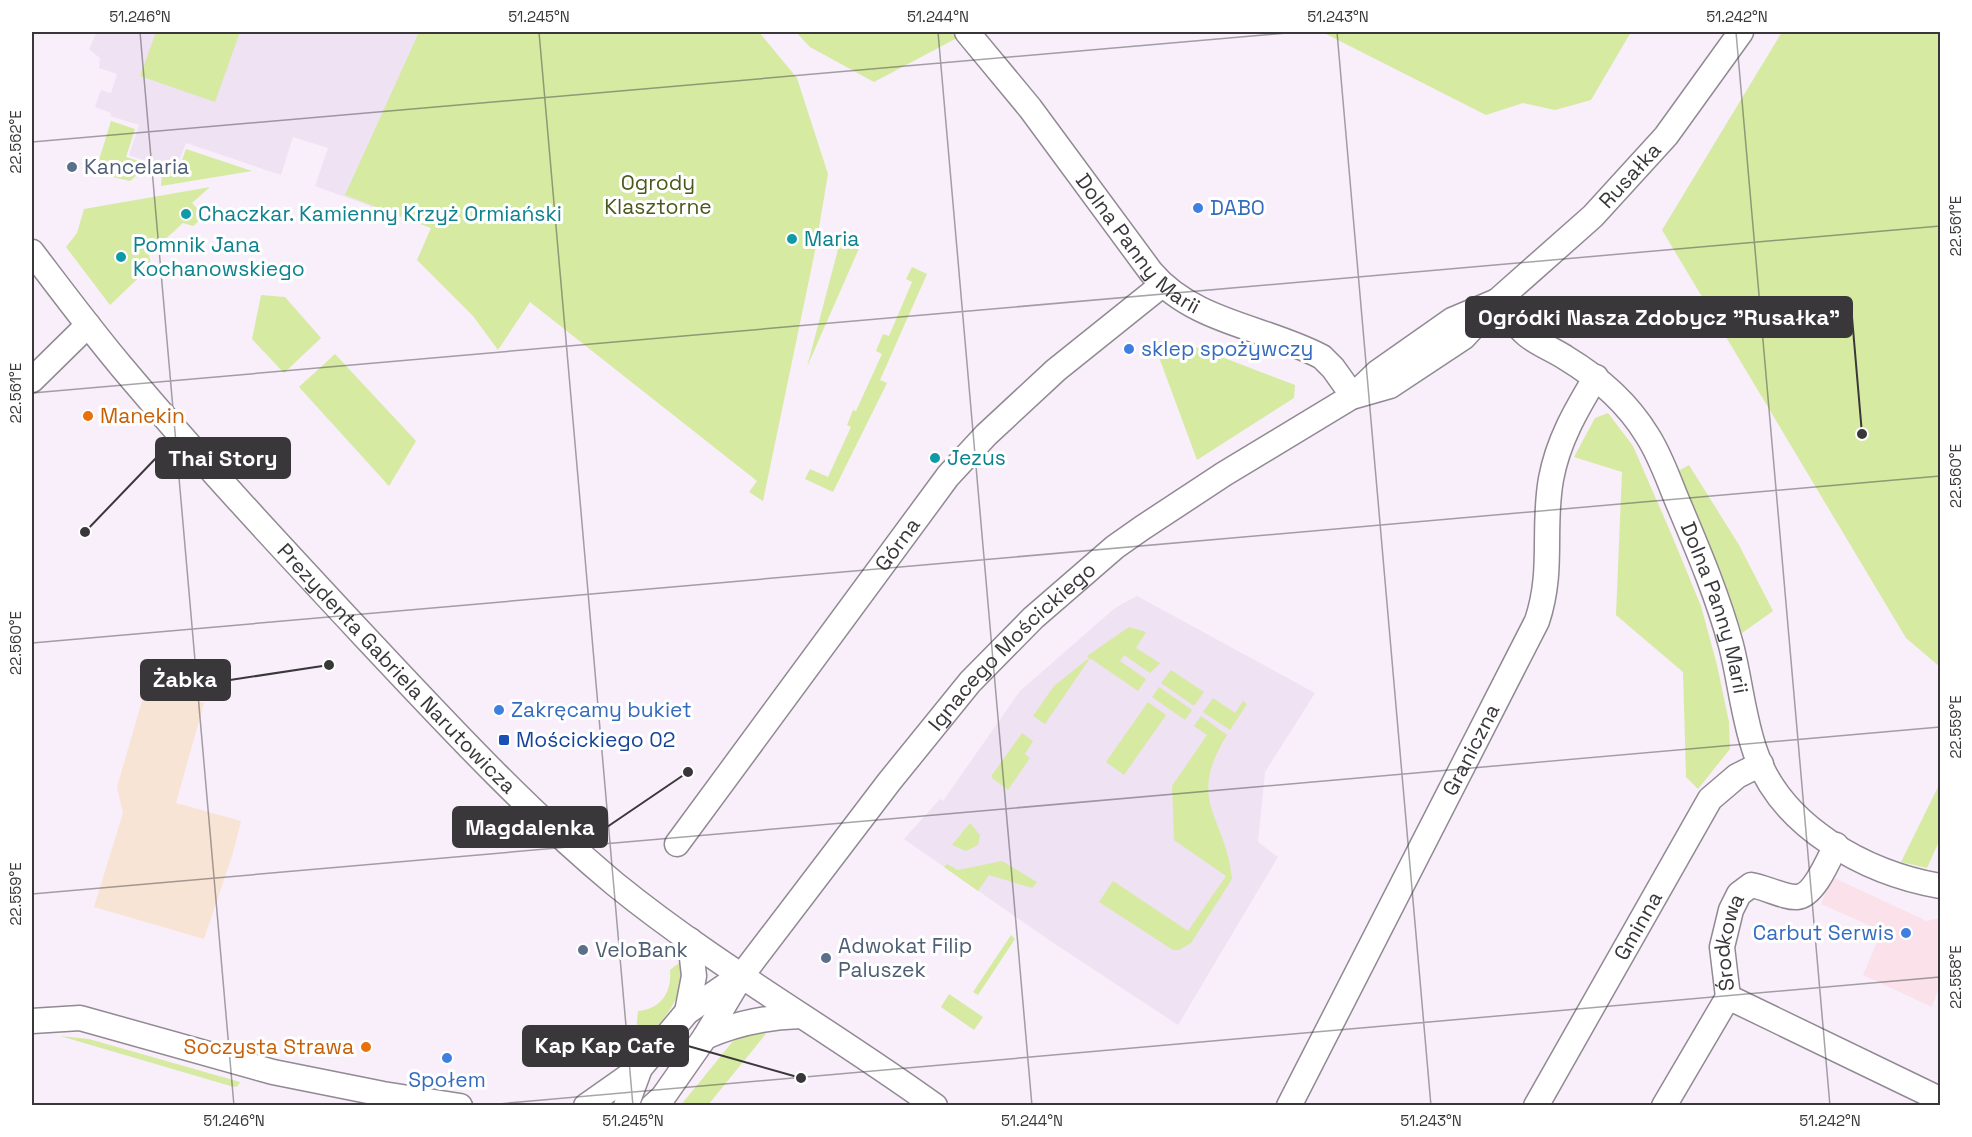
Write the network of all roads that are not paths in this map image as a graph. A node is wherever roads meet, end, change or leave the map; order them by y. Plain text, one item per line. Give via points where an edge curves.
1 (967, 32) edge
2 (1741, 32) edge
3 (32, 252) edge
4 (1162, 285) junction
5 (1497, 301) junction
6 (88, 325) junction
7 (1596, 377) junction
8 (32, 380) edge
9 (1353, 396) junction
10 (1761, 764) junction
11 (676, 844) dead end
12 (1836, 845) junction
13 (1941, 886) edge
14 (690, 940) junction
15 (742, 975) junction
16 (1728, 997) junction
17 (687, 1012) junction
18 (801, 1016) junction
19 (32, 1021) edge
20 (705, 1037) junction
21 (640, 1068) junction
22 (1933, 1092) edge
23 (460, 1106) edge
24 (586, 1106) edge
25 (626, 1106) edge
26 (653, 1106) edge
27 (935, 1106) edge
28 (1289, 1106) edge
29 (1536, 1106) edge
30 (1664, 1106) edge

1 - 4 street, Dolna Panny Marii via 1030,108
2 - 5 street, Rusałka via 1666,136 1619,190
3 - 6 street, Prezydenta Gabriela Narutowicza
4 - 9 street, Dolna Panny Marii via 1186,303 1322,357
4 - 11 street, Górna via 1056,369 948,476
5 - 7 street, Dolna Panny Marii via 1528,336
5 - 9 street via 1464,337 1390,386
6 - 8 street
6 - 14 street, Prezydenta Gabriela Narutowicza via 296,562 459,735 584,856
7 - 10 street, Dolna Panny Marii via 1627,406 1648,436 1669,482 1700,555 1730,643
7 - 28 street, Graniczna via 1558,448 1551,481 1548,574 1537,621
9 - 15 street, Ignacego Mościckiego via 1142,528 1034,618 940,718
10 - 12 street, Dolna Panny Marii via 1788,808
10 - 29 street, Gminna via 1737,776 1710,800
12 - 13 street, Dolna Panny Marii via 1886,873
12 - 16 street, Środkowa via 1819,878 1805,894 1797,897 1751,885 1739,894 1722,947
14 - 15 street, Prezydenta Gabriela Narutowicza
14 - 17 street via 694,976
15 - 17 street
15 - 18 street, Prezydenta Gabriela Narutowicza
15 - 20 street
16 - 22 street
16 - 30 street, Środkowa
17 - 21 street
18 - 20 street via 729,1026
18 - 27 street, Prezydenta Gabriela Narutowicza
19 - 23 street via 67,1017 87,1020 273,1072
20 - 26 street
21 - 24 street
21 - 25 street

